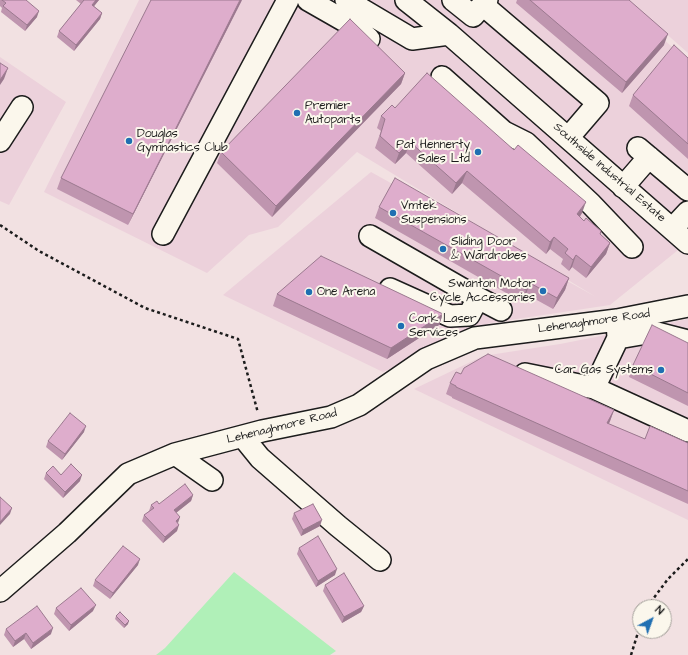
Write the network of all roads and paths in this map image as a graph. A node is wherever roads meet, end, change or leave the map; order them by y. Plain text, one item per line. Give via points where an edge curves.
1 (288, 0) edge
2 (308, 0) edge
3 (346, 0) edge
4 (406, 0) edge
5 (453, 0) edge
6 (485, 3) edge
7 (449, 34) junction
8 (380, 50) edge
9 (442, 77) dead end
10 (22, 107) dead end
11 (545, 118) junction
12 (568, 138) junction
13 (0, 141) edge
14 (526, 143) junction
15 (623, 187) junction
16 (688, 190) edge
17 (688, 212) edge
18 (0, 224) edge
19 (673, 228) junction
20 (162, 234) dead end
21 (370, 236) dead end
22 (688, 243) edge
23 (632, 247) dead end
24 (374, 282) edge
25 (688, 306) edge
26 (473, 307) junction
27 (501, 310) dead end
28 (618, 329) junction
29 (475, 338) junction
30 (688, 341) edge
31 (525, 374) edge
32 (594, 388) junction
33 (262, 431) junction
34 (688, 431) edge
35 (243, 437) junction
36 (175, 454) junction
37 (212, 480) dead end
38 (688, 559) edge
39 (380, 560) dead end
40 (0, 591) edge
41 (653, 599) edge
42 (636, 639) edge
43 (631, 655) edge

1 - 20 street
2 - 8 street via 357,28
3 - 7 street via 412,39
4 - 7 street, Southside Industrial Estate
5 - 6 street via 473,16
6 - 12 street via 598,103
7 - 11 street, Southside Industrial Estate
9 - 14 street via 504,132
10 - 13 street
11 - 12 street, Southside Industrial Estate
11 - 14 street, Southside Industrial Estate
12 - 15 street, Southside Industrial Estate
14 - 23 street
15 - 16 street via 643,152
15 - 19 street, Southside Industrial Estate
17 - 19 street, Southside Industrial Estate
18 - 33 path via 39,251 146,308 238,339
19 - 22 street, Southside Industrial Estate
21 - 26 street
24 - 26 street via 450,316
25 - 28 street, Lehenaghmore Road
26 - 27 street
26 - 29 street
28 - 29 street, Lehenaghmore Road
28 - 30 street via 652,332
28 - 32 street
29 - 33 street, Lehenaghmore Road via 426,359 360,405 331,417
31 - 32 street
32 - 34 street
33 - 35 street, Lehenaghmore Road
35 - 36 street, Lehenaghmore Road
35 - 39 street via 260,458
36 - 37 street
36 - 40 street, Lehenaghmore Road via 128,474 67,533
38 - 41 path
42 - 43 path

